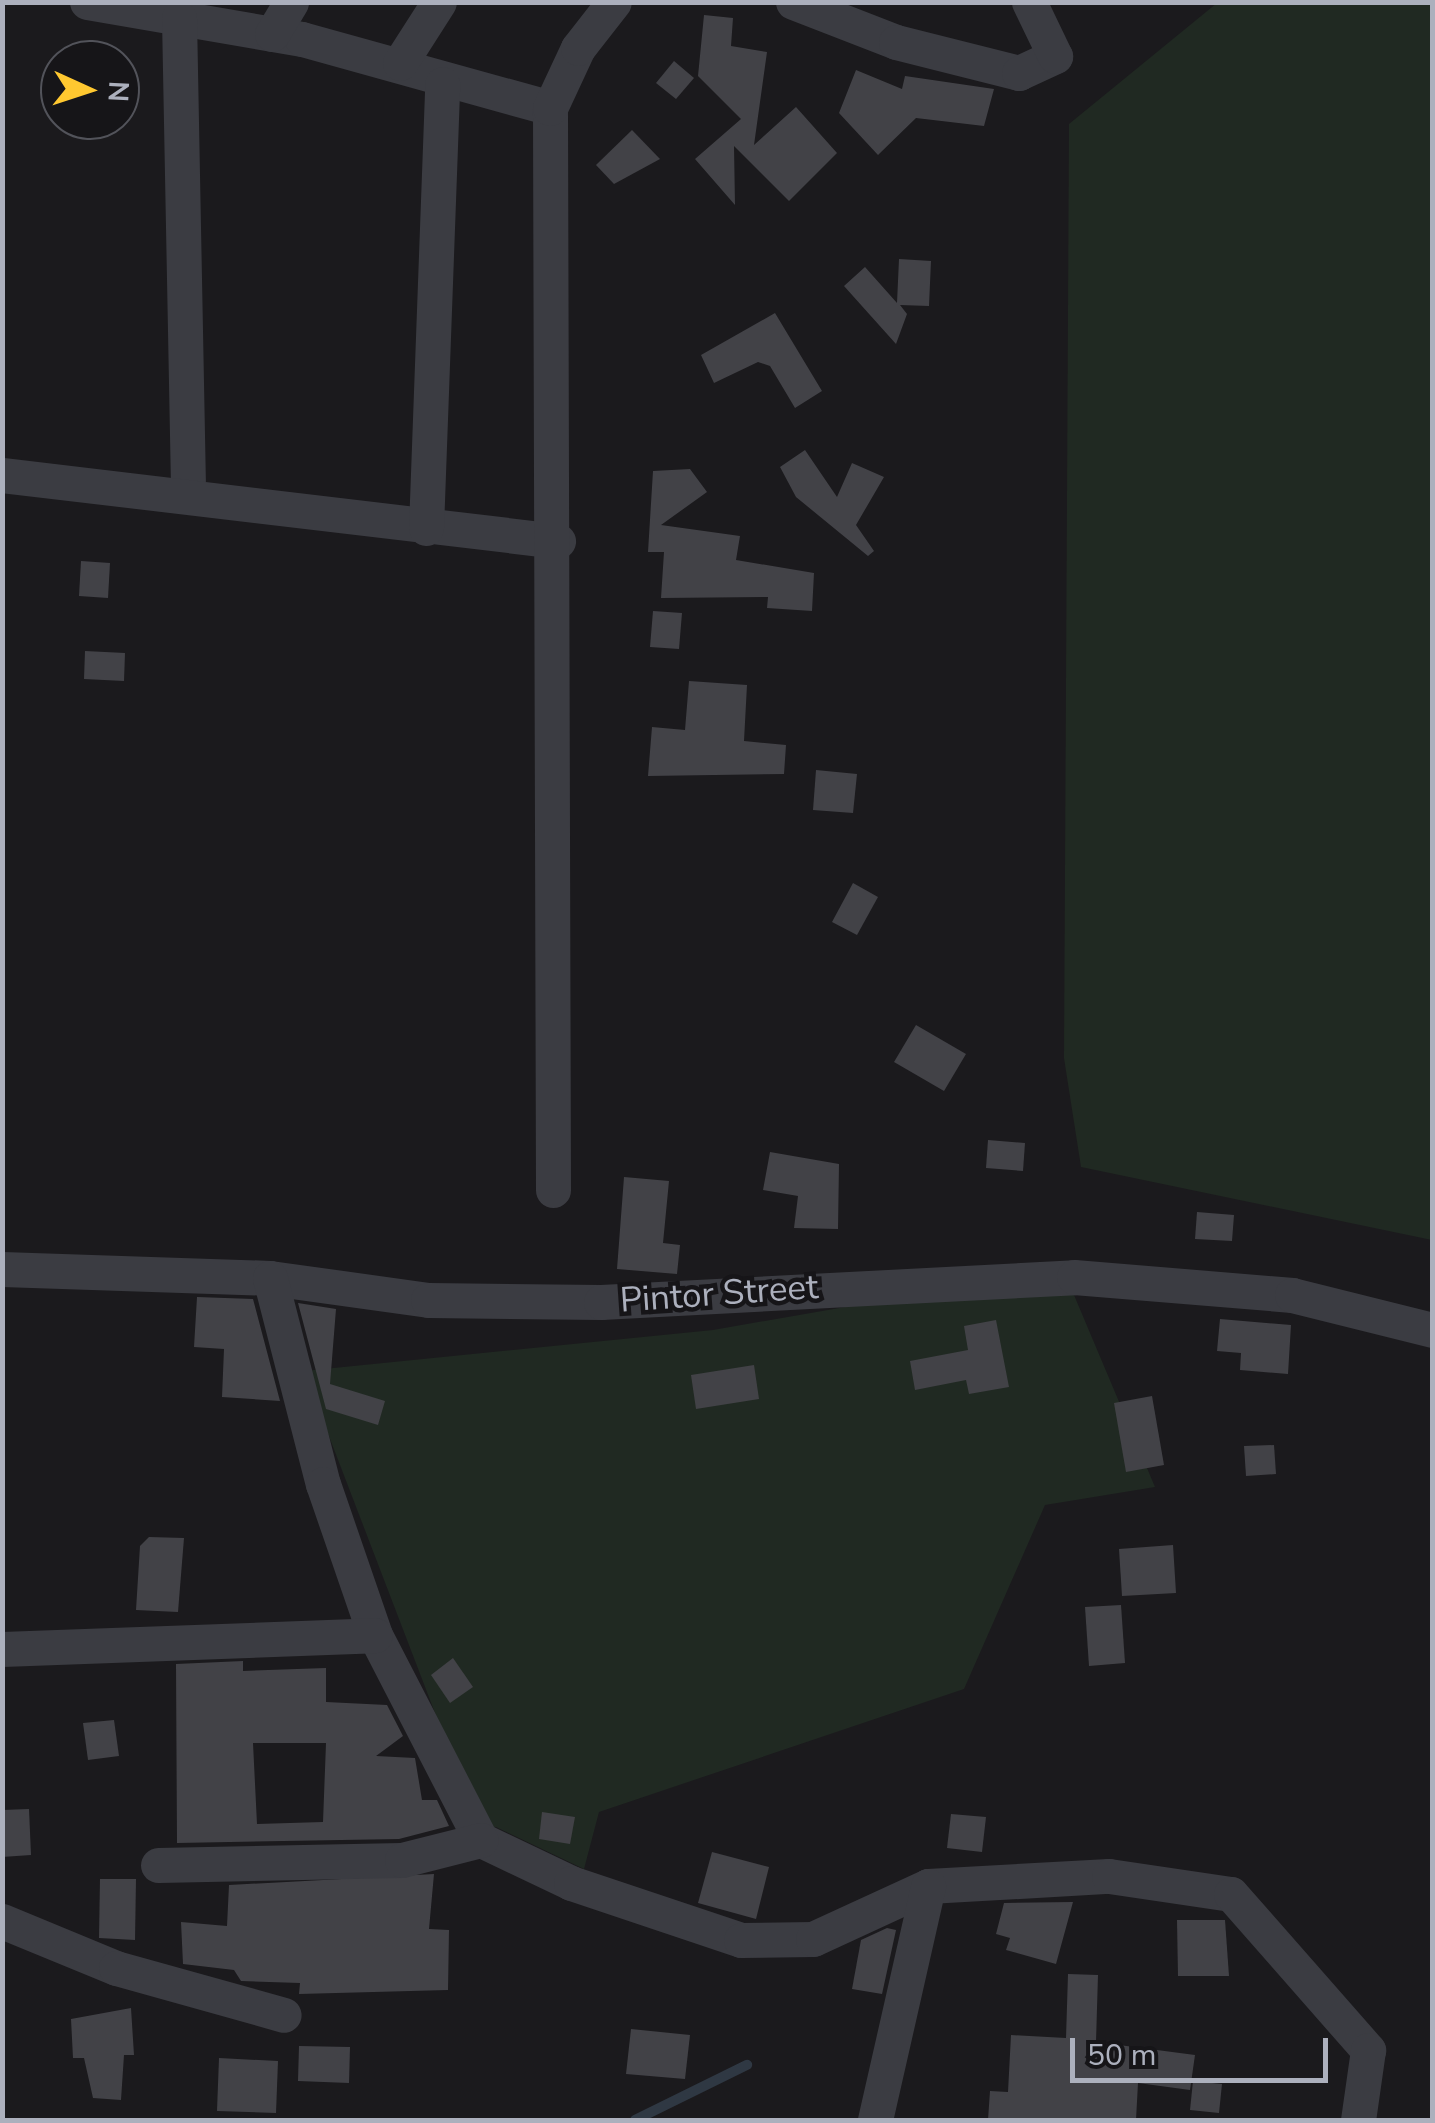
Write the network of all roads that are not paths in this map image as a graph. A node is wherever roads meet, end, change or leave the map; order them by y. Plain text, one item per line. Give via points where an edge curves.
1 (88, 2) edge
2 (291, 2) edge
3 (439, 2) edge
4 (614, 2) edge
5 (793, 2) edge
6 (874, 2) edge
7 (1029, 2) edge
8 (179, 18) junction
9 (272, 34) junction
10 (896, 42) junction
11 (400, 62) junction
12 (442, 84) junction
13 (550, 108) junction
14 (2, 474) edge
15 (188, 494) junction
16 (426, 528) junction
17 (558, 541) junction
18 (553, 1190) dead end
19 (2, 1269) edge
20 (270, 1278) junction
21 (1432, 1330) edge
22 (375, 1634) junction
23 (2, 1649) edge
24 (481, 1840) junction
25 (158, 1865) dead end
26 (928, 1886) junction
27 (2, 1920) edge
28 (284, 2016) dead end
29 (875, 2120) edge
30 (1358, 2120) edge

1 - 8 street
2 - 9 street
3 - 11 street
4 - 13 street via 578,48
5 - 10 street
6 - 10 street
7 - 10 street via 1055,56 1018,73
8 - 9 street
8 - 15 street
9 - 11 street
11 - 12 street
12 - 13 street
12 - 16 street
13 - 17 street
14 - 15 street
15 - 16 street
16 - 17 street
17 - 18 street
19 - 20 street, Pintor Street
20 - 21 street, Pintor Street via 428,1300 601,1302 1091,1278 1292,1295
20 - 22 street via 323,1484
22 - 23 street
22 - 24 street
24 - 25 street via 402,1860
24 - 26 street via 571,1883 741,1940 813,1939
26 - 29 street
26 - 30 street via 1108,1876 1231,1894 1368,2050
27 - 28 street via 116,1968

